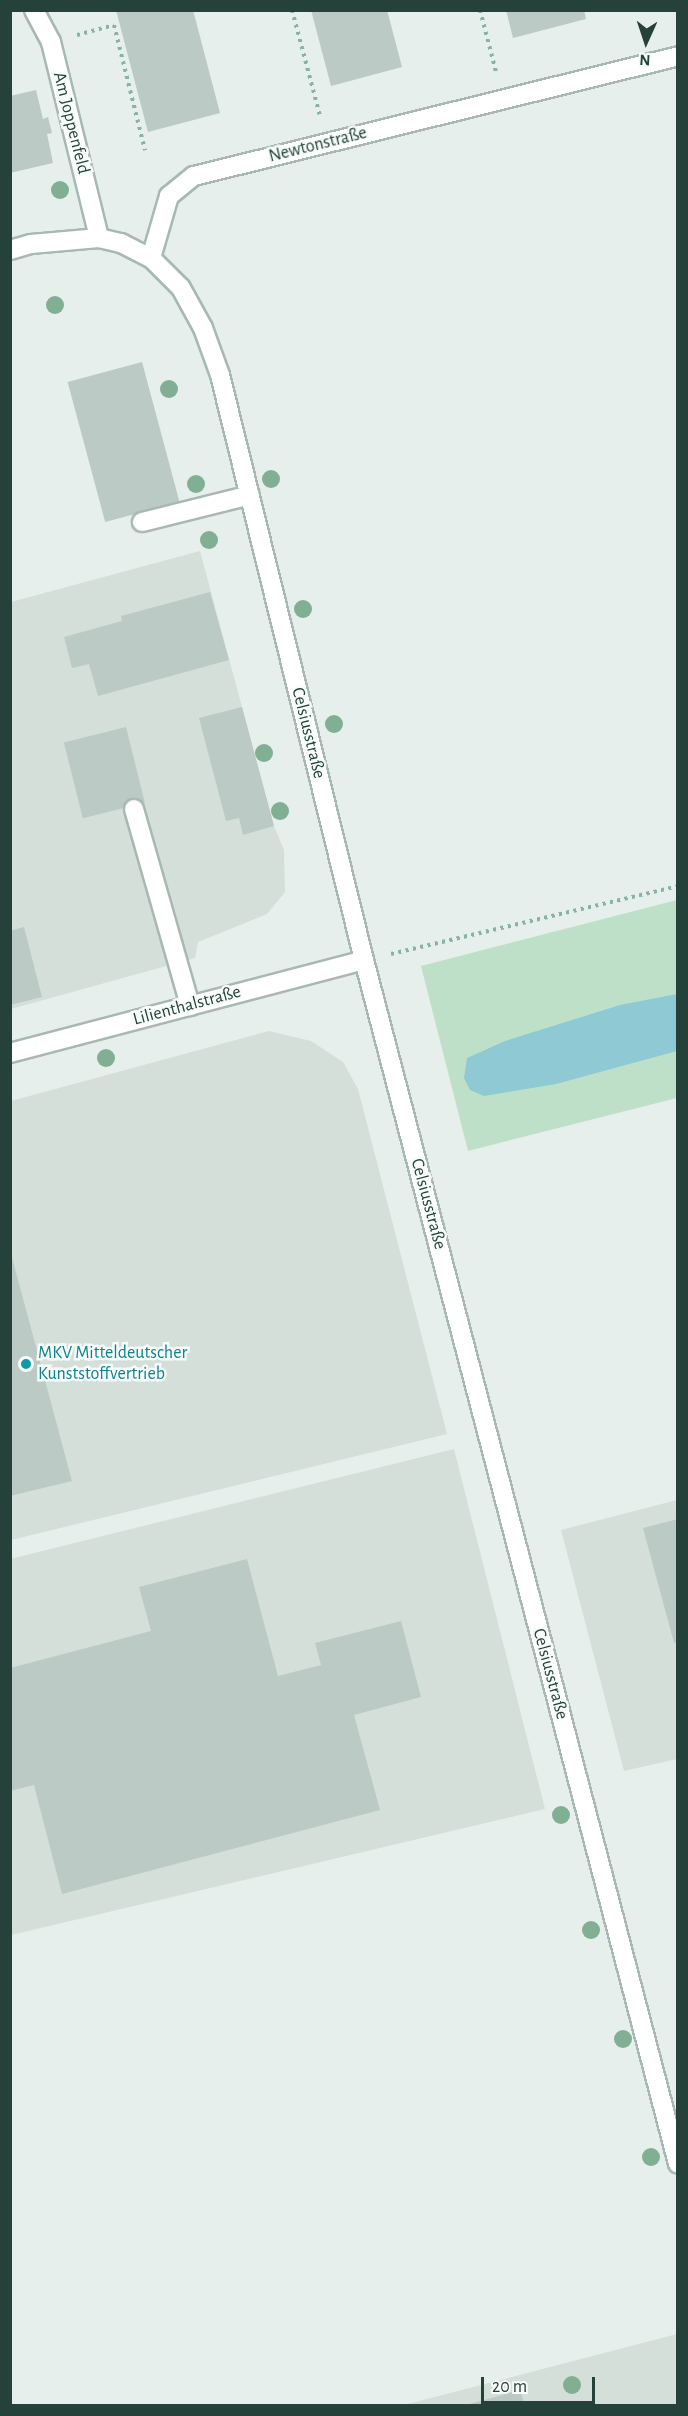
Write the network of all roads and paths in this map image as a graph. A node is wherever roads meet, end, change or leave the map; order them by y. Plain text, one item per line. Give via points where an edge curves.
1 (34, 10) edge
2 (292, 10) edge
3 (480, 10) edge
4 (51, 42) junction
5 (678, 56) edge
6 (503, 99) junction
7 (327, 143) junction
8 (145, 150) dead end
9 (99, 238) junction
10 (10, 250) edge
11 (152, 258) junction
12 (249, 495) junction
13 (142, 522) dead end
14 (134, 809) dead end
15 (678, 886) edge
16 (364, 960) junction
17 (190, 1006) junction
18 (10, 1053) edge
19 (678, 2164) edge

1 - 4 street, Am Joppenfeld
2 - 7 path
3 - 6 path
4 - 8 path via 114,25
4 - 9 street, Am Joppenfeld
5 - 6 street, Newtonstraße
6 - 7 street, Newtonstraße
7 - 11 street, Newtonstraße via 194,176 169,196
9 - 10 street via 31,244
9 - 11 street via 121,243
11 - 12 street, Celsiusstraße via 181,288 203,328 220,375
12 - 13 street
12 - 16 street, Celsiusstraße
14 - 17 street
15 - 16 path
16 - 17 street, Lilienthalstraße
16 - 19 street, Celsiusstraße
17 - 18 street, Lilienthalstraße

